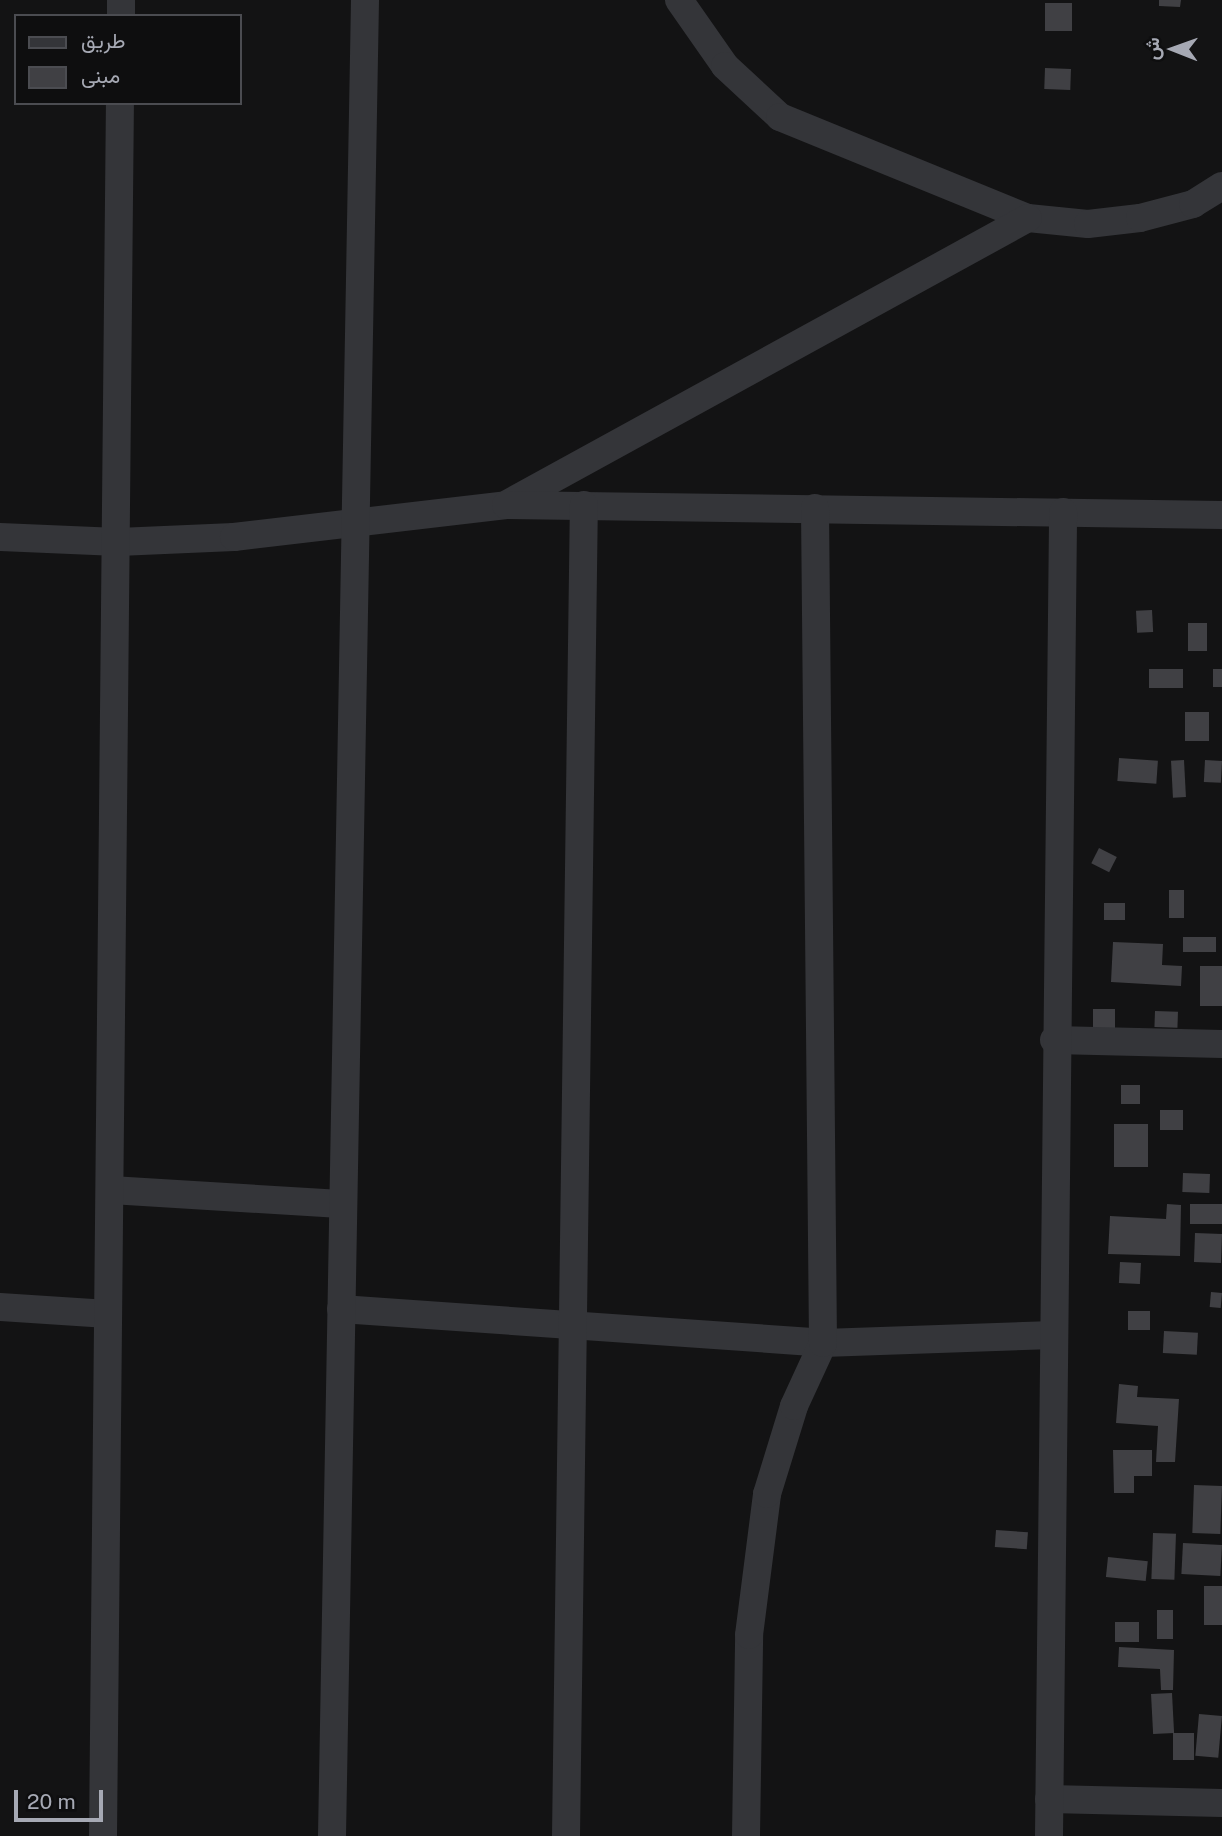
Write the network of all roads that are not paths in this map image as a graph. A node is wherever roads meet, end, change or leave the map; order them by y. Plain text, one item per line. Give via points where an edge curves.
1 (365, 0) edge
2 (679, 0) edge
3 (120, 105) edge
4 (1222, 186) edge
5 (1028, 218) junction
6 (506, 505) junction
7 (584, 505) junction
8 (814, 508) junction
9 (1063, 512) junction
10 (1222, 515) edge
11 (353, 526) junction
12 (0, 537) edge
13 (118, 542) junction
14 (1054, 1041) junction
15 (1222, 1044) edge
16 (111, 1190) junction
17 (341, 1204) junction
18 (0, 1307) edge
19 (341, 1309) junction
20 (108, 1314) junction
21 (577, 1327) junction
22 (1053, 1335) junction
23 (823, 1343) junction
24 (1049, 1799) junction
25 (1222, 1803) edge
26 (327, 1832) edge
27 (103, 1836) edge
28 (566, 1836) edge
29 (746, 1836) edge
30 (1049, 1836) edge

1 - 11 street
2 - 5 street via 725,66 780,117
3 - 13 street
4 - 5 street via 1193,204 1140,218 1088,224
5 - 6 street
6 - 7 street
6 - 11 street
7 - 8 street
7 - 21 street
8 - 9 street
8 - 23 street
9 - 10 street
9 - 14 street
11 - 13 street
11 - 17 street
12 - 13 street
13 - 16 street
14 - 15 street
14 - 22 street
16 - 17 street
16 - 20 street
17 - 19 street
18 - 20 street
19 - 21 street
19 - 26 street
20 - 27 street
21 - 23 street
21 - 28 street
22 - 23 street
22 - 24 street
23 - 29 street via 794,1406 767,1494 748,1635
24 - 25 street
24 - 30 street

